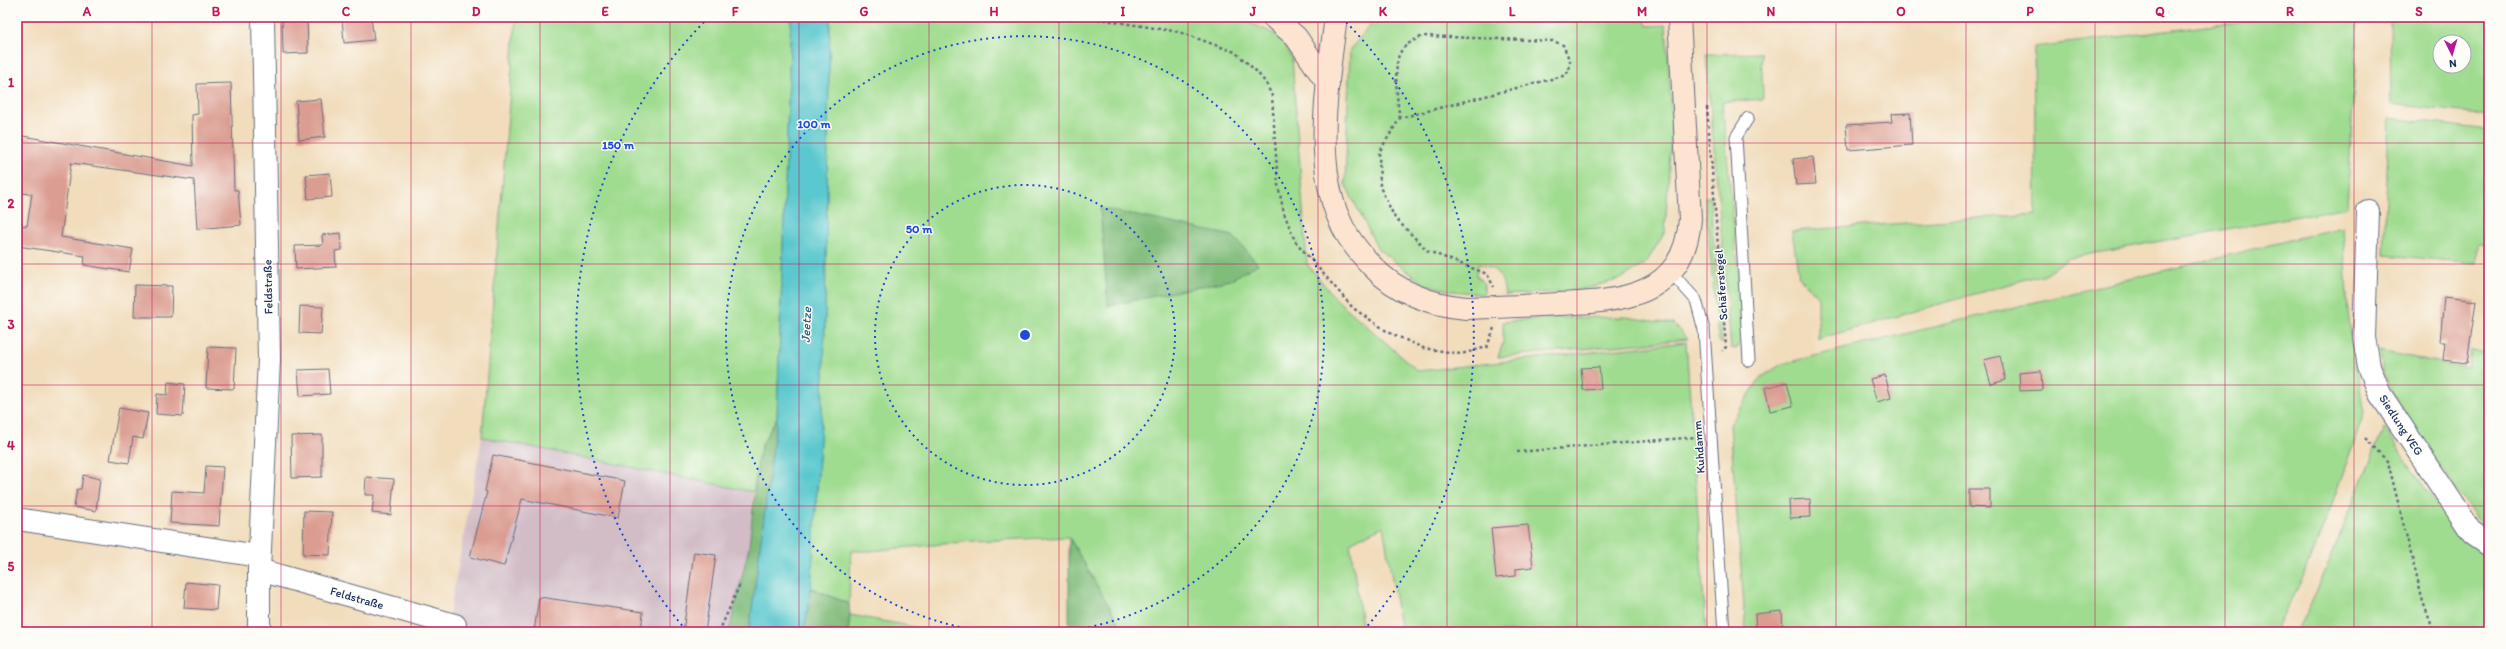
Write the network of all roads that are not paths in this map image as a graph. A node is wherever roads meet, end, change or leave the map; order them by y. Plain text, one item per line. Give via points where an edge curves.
1 (263, 17) edge
2 (1273, 17) edge
3 (1336, 17) edge
4 (1679, 17) edge
5 (1328, 84) junction
6 (1748, 118) dead end
7 (2368, 211) dead end
8 (1670, 270) junction
9 (1749, 361) dead end
10 (17, 519) edge
11 (2489, 546) edge
12 (259, 563) junction
13 (455, 625) dead end
14 (260, 632) edge
15 (1724, 632) edge

1 - 12 street, Feldstraße via 269,359
2 - 5 main road via 1301,43
3 - 5 main road
4 - 8 main road via 1690,228 1683,249
5 - 8 main road via 1328,181 1340,222 1361,255 1377,272 1395,285 1427,301 1446,306 1495,307 1596,302 1624,299 1650,289
6 - 9 lane via 1736,137
7 - 11 street, Siedlung VEG via 2364,338 2369,366 2380,394 2464,521 2473,534
8 - 15 lane, Kuhdamm via 1696,300 1704,330
10 - 12 street, Feldstraße
12 - 13 street, Feldstraße
12 - 14 street, Feldstraße

